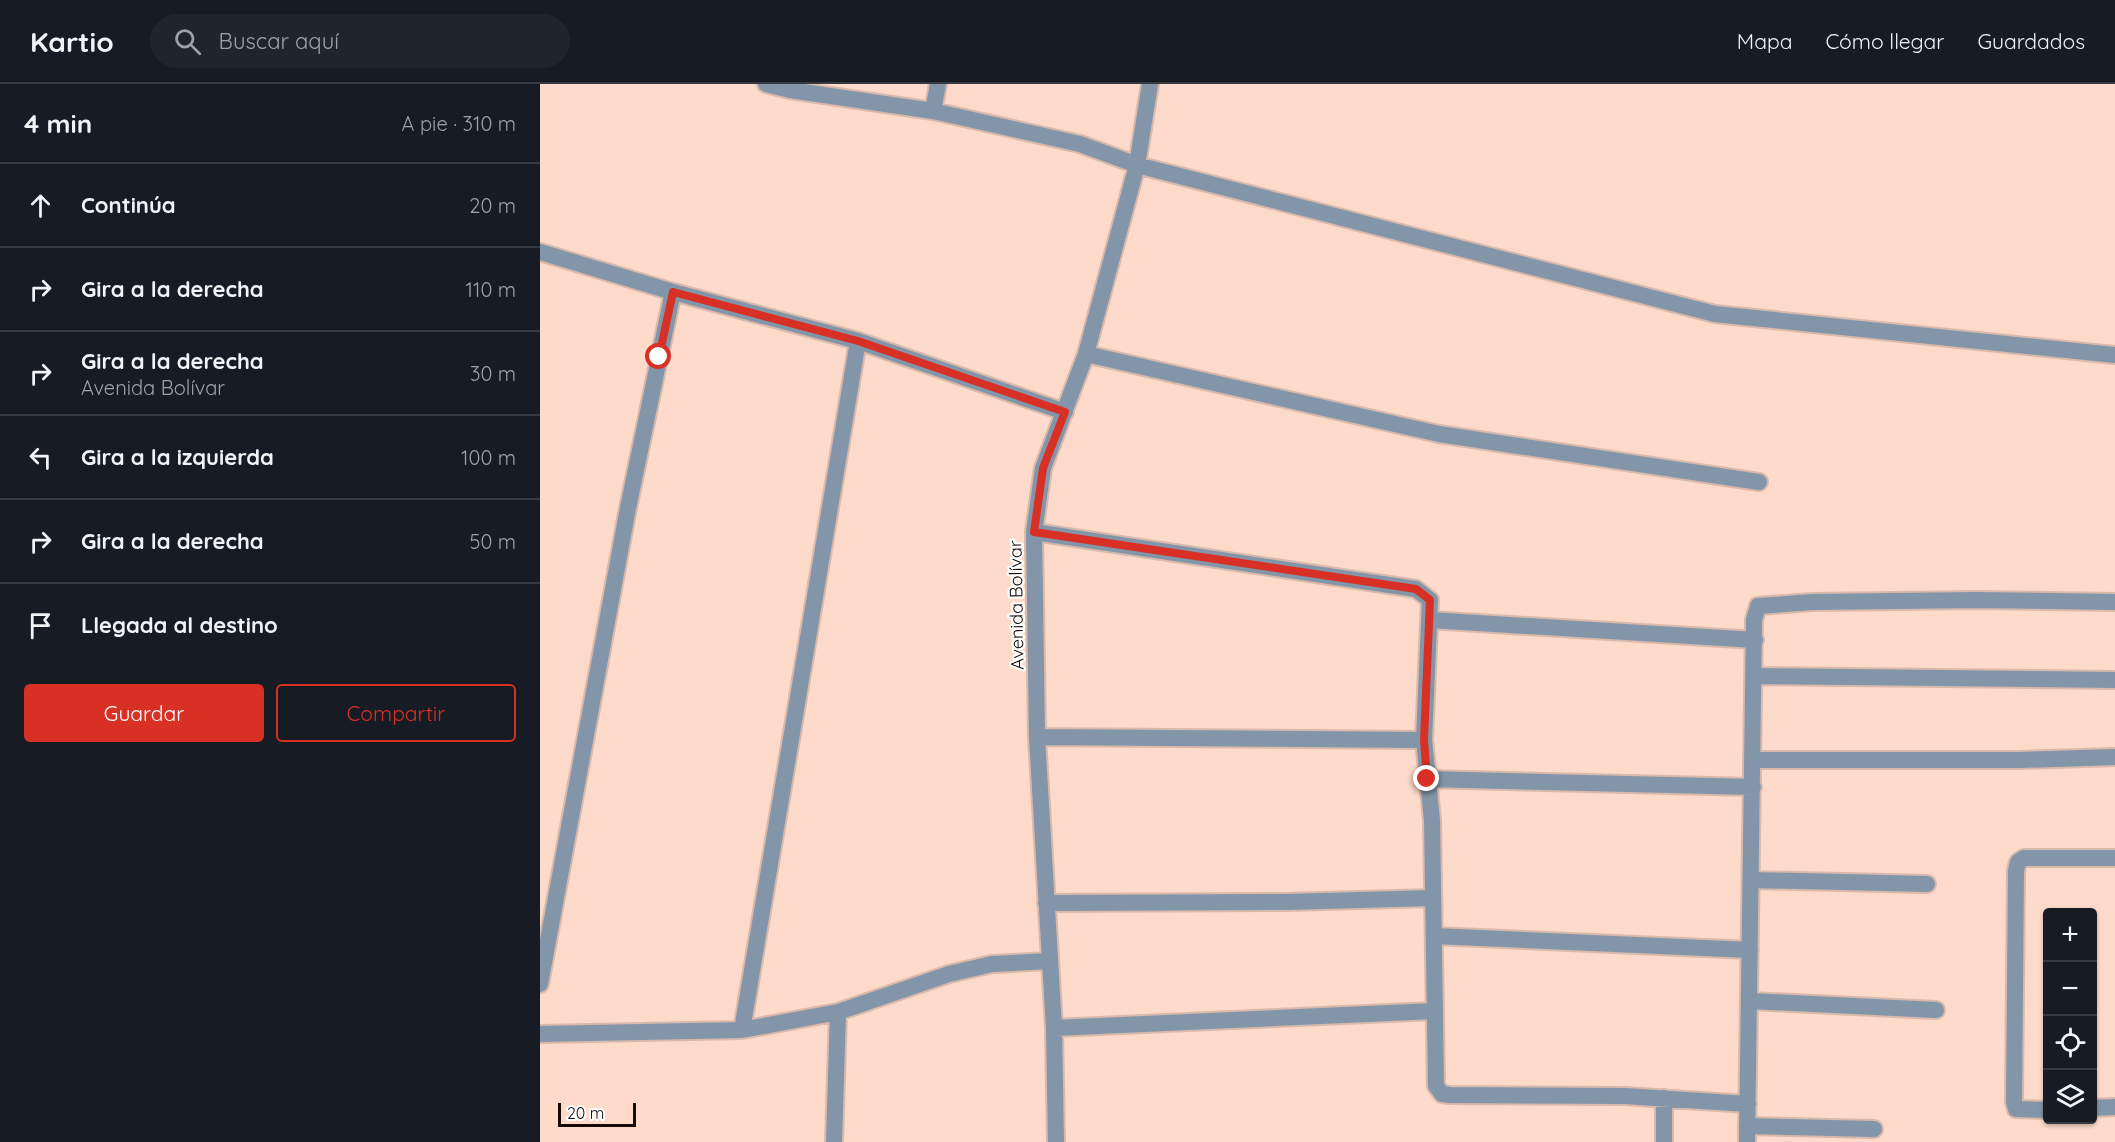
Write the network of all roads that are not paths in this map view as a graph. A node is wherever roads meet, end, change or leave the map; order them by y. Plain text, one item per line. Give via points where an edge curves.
1 (766, 84) edge
2 (938, 84) edge
3 (1150, 84) edge
4 (791, 87) edge
5 (933, 111) junction
6 (1137, 165) junction
7 (540, 252) edge
8 (673, 292) junction
9 (858, 341) junction
10 (1086, 354) junction
11 (2115, 355) edge
12 (1065, 412) junction
13 (1759, 482) dead end
14 (1034, 532) junction
15 (2115, 602) edge
16 (1430, 620) junction
17 (1755, 640) junction
18 (1754, 676) junction
19 (2115, 680) edge
20 (1037, 736) junction
21 (1424, 740) junction
22 (2115, 757) edge
23 (1753, 760) junction
24 (1427, 779) junction
25 (1753, 786) junction
26 (2115, 858) edge
27 (1751, 880) junction
28 (1927, 884) dead end
29 (1433, 898) junction
30 (1046, 903) junction
31 (1434, 936) junction
32 (1750, 950) junction
33 (1050, 961) junction
34 (540, 984) edge
35 (1750, 1001) junction
36 (1936, 1010) dead end
37 (1435, 1011) junction
38 (838, 1012) junction
39 (1054, 1028) junction
40 (742, 1030) junction
41 (540, 1034) edge
42 (1664, 1098) junction
43 (1748, 1104) junction
44 (2115, 1107) edge
45 (2097, 1108) edge
46 (2043, 1110) edge
47 (1874, 1129) dead end
48 (1747, 1134) edge
49 (834, 1142) edge
50 (1056, 1142) edge
51 (1664, 1142) edge

1 - 4 street
2 - 5 street
3 - 6 street, Avenida Bolívar
4 - 5 street
5 - 6 street via 1080,144
6 - 10 street, Avenida Bolívar
6 - 11 street via 1715,314
7 - 8 street
8 - 9 street
8 - 34 street via 628,508
9 - 12 street
9 - 40 street
10 - 12 street, Avenida Bolívar
10 - 13 street via 1439,434
12 - 14 street, Avenida Bolívar via 1043,468
14 - 16 street via 1416,589 1430,600
14 - 20 street, Avenida Bolívar
15 - 17 street via 1770,604 1758,606
16 - 17 street
16 - 21 street
17 - 18 street
18 - 19 street
18 - 23 street
20 - 21 street
20 - 30 street, Avenida Bolívar
21 - 24 street
22 - 23 street
23 - 25 street
24 - 25 street
24 - 29 street
25 - 27 street
26 - 46 street via 2018,861 2014,1102 2016,1109
27 - 28 street
27 - 32 street
29 - 30 street
29 - 31 street
30 - 33 street, Avenida Bolívar
31 - 32 street
31 - 37 street
32 - 35 street
33 - 38 street via 992,964 949,974
33 - 39 street, Avenida Bolívar
35 - 36 street
35 - 43 street
37 - 39 street
37 - 42 street via 1436,1086 1442,1094
38 - 40 street
38 - 49 street
39 - 50 street, Avenida Bolívar
40 - 41 street
42 - 43 street
42 - 51 street
43 - 48 street
44 - 45 street
47 - 48 street

